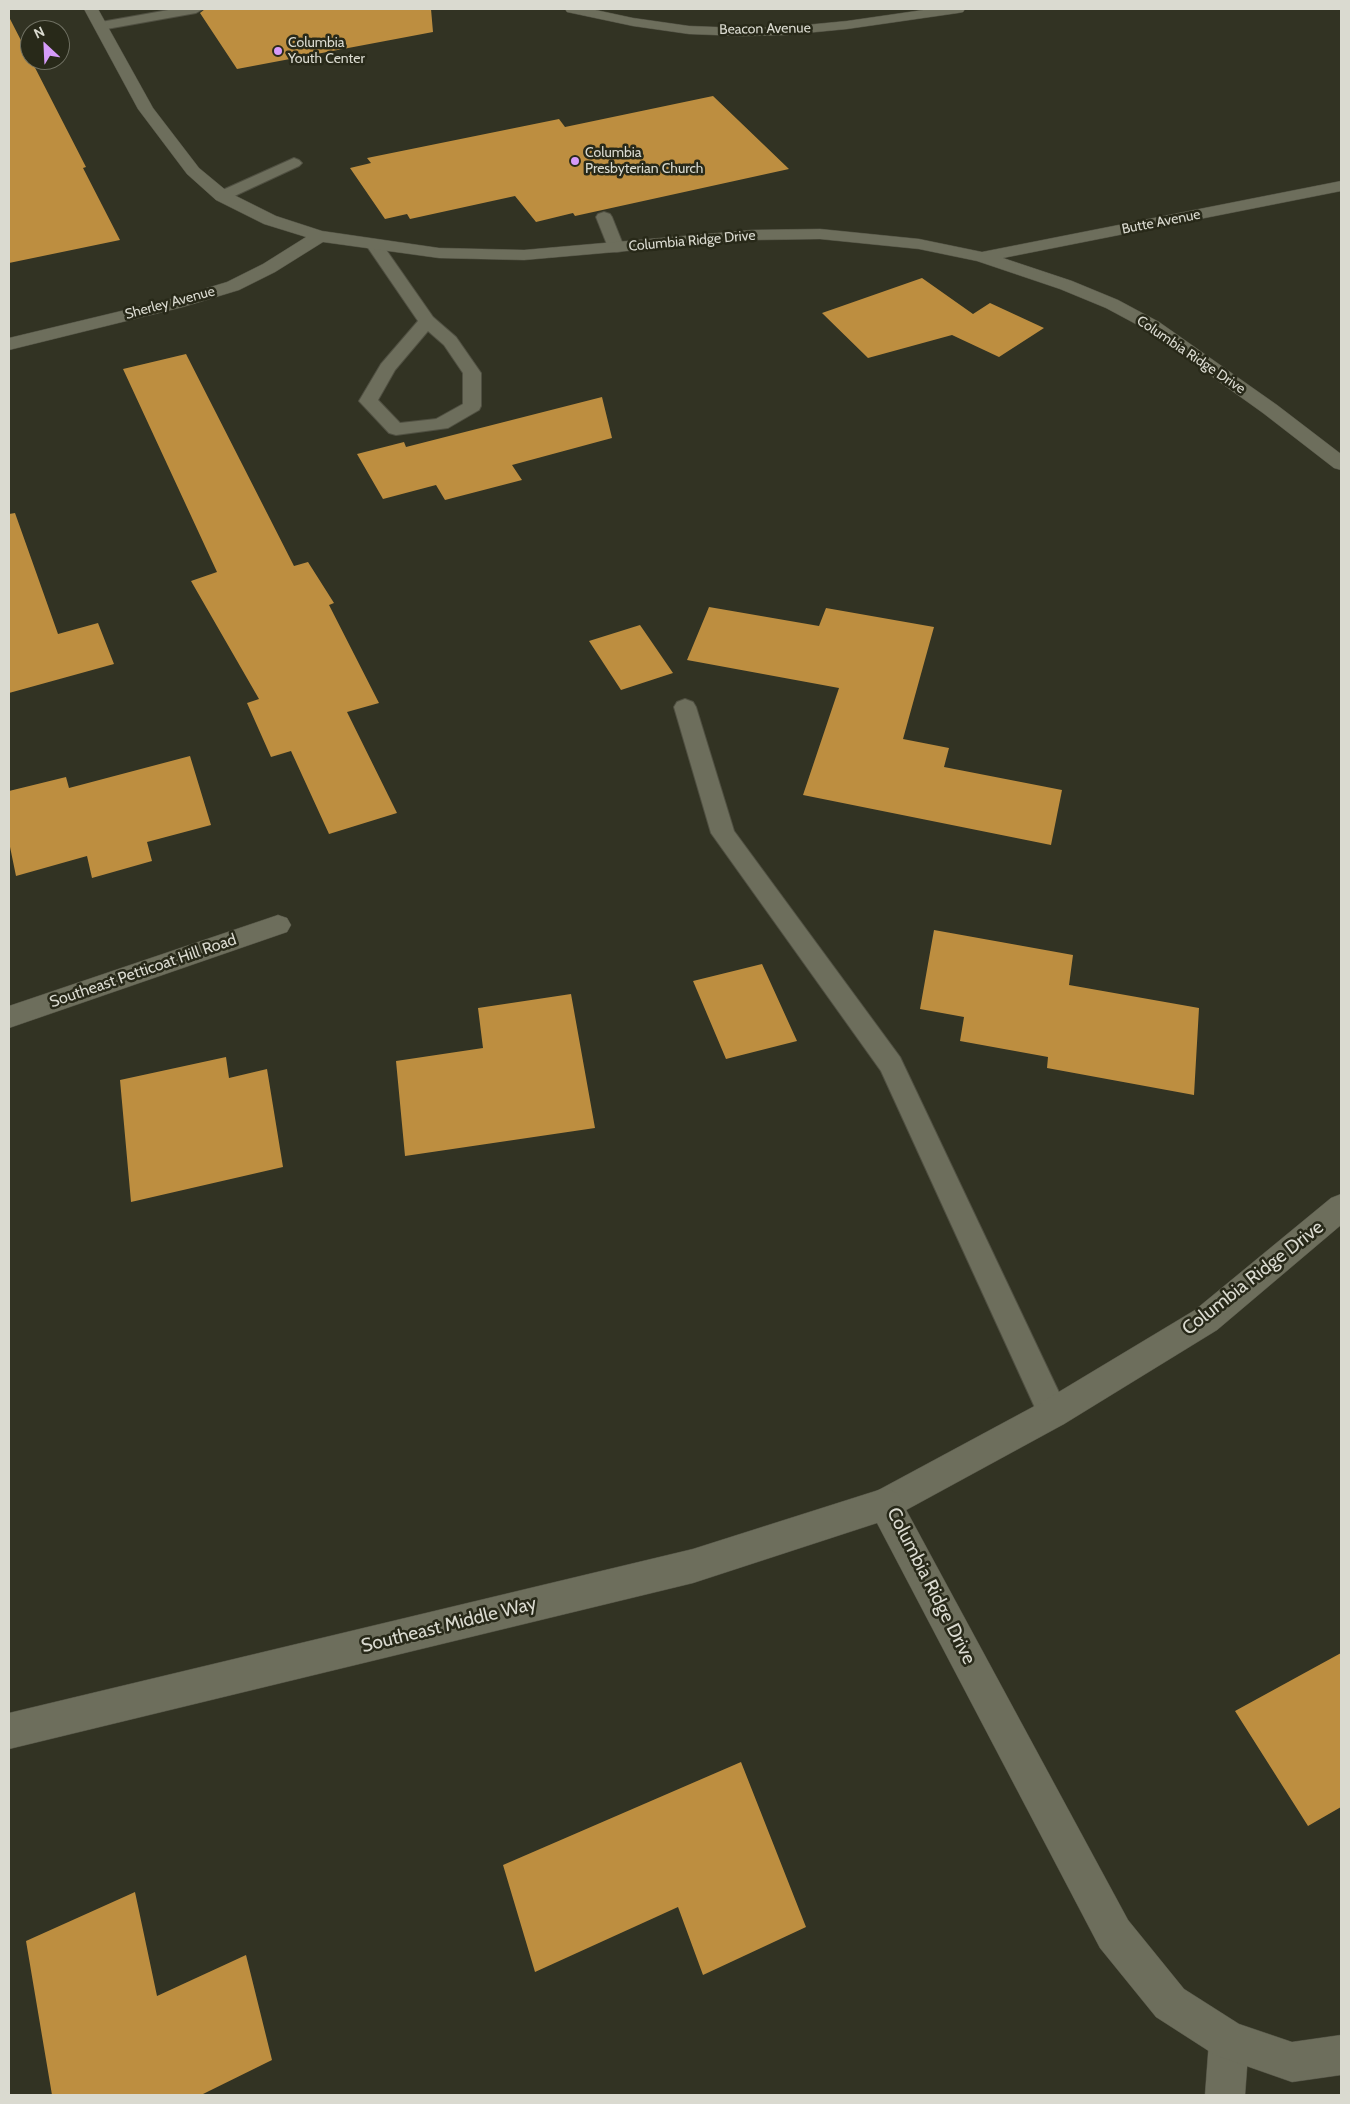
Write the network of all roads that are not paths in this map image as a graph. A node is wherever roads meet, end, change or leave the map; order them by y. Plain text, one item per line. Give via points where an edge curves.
1 (91, 9) edge
2 (196, 9) edge
3 (572, 9) edge
4 (958, 9) edge
5 (101, 26) junction
6 (294, 163) dead end
7 (1341, 186) edge
8 (222, 196) junction
9 (604, 217) dead end
10 (320, 236) junction
11 (374, 245) junction
12 (616, 247) junction
13 (981, 257) junction
14 (427, 321) junction
15 (9, 344) edge
16 (1341, 464) edge
17 (684, 708) dead end
18 (278, 925) dead end
19 (9, 1017) edge
20 (1341, 1207) edge
21 (1053, 1413) junction
22 (886, 1504) junction
23 (9, 1731) edge
24 (1229, 2041) junction
25 (1341, 2055) edge
26 (1225, 2095) edge

1 - 5 street, Columbia Ridge Drive
2 - 5 lane
3 - 4 street, Beacon Avenue via 689,30 741,32 848,25
5 - 8 street, Columbia Ridge Drive via 146,109 193,170
6 - 8 lane
7 - 13 street, Butte Avenue
8 - 10 street, Columbia Ridge Drive via 270,220
9 - 12 lane
10 - 11 street, Columbia Ridge Drive
10 - 15 street, Sherley Avenue via 270,268 233,286
11 - 12 street, Columbia Ridge Drive via 439,253 524,255
11 - 14 lane
12 - 13 street, Columbia Ridge Drive via 752,235 820,234 919,244
13 - 16 street, Columbia Ridge Drive via 1066,285 1153,326
14 - 14 lane via 388,368 368,401 396,429 441,424 472,406 472,373 450,341
17 - 21 lane via 723,833 891,1065
18 - 19 street, Southeast Petticoat Hill Road
20 - 21 street, Columbia Ridge Drive via 1206,1320
21 - 22 street, Columbia Ridge Drive
22 - 23 street, Southeast Middle Way via 693,1566
22 - 24 street, Columbia Ridge Drive via 1114,1934 1170,2003
24 - 25 street, Columbia Ridge Drive via 1292,2062
24 - 26 street

